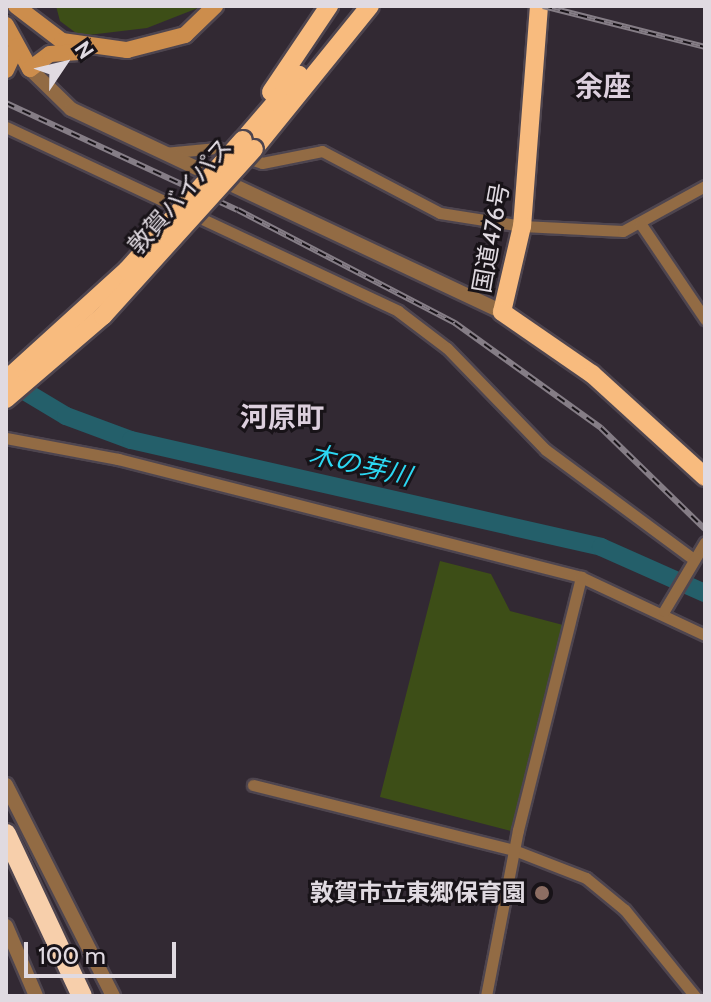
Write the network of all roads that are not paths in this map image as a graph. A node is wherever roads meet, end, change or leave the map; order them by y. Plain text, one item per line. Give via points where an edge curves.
1 (16, 6) edge
2 (215, 6) edge
3 (329, 6) edge
4 (360, 6) edge
5 (372, 6) edge
6 (539, 6) edge
7 (6, 25) edge
8 (17, 46) junction
9 (109, 50) junction
10 (30, 69) junction
11 (6, 70) edge
12 (6, 127) edge
13 (246, 142) junction
14 (160, 154) junction
15 (705, 186) edge
16 (640, 223) junction
17 (522, 226) junction
18 (502, 312) junction
19 (103, 316) junction
20 (705, 319) edge
21 (6, 380) edge
22 (6, 399) edge
23 (6, 407) edge
24 (6, 438) edge
25 (704, 473) edge
26 (705, 542) edge
27 (691, 560) junction
28 (581, 577) junction
29 (667, 606) junction
30 (705, 635) edge
31 (6, 785) edge
32 (253, 785) dead end
33 (7, 843) edge
34 (514, 850) junction
35 (6, 926) edge
36 (36, 996) edge
37 (69, 996) edge
38 (82, 996) edge
39 (113, 996) edge
40 (486, 996) edge
41 (695, 996) edge

1 - 9 main road via 51,37
2 - 9 main road via 173,41
3 - 13 highway
4 - 13 highway, 敦賀バイパス
5 - 13 highway, 敦賀バイパス
6 - 17 highway, 国道476号
7 - 8 main road
8 - 10 main road
8 - 11 main road
9 - 10 main road via 56,52
10 - 14 street via 63,105
12 - 27 street via 398,311 447,348 546,450
13 - 19 highway, 敦賀バイパス, bridge
13 - 21 highway, 敦賀バイパス, bridge via 94,304
14 - 17 street via 217,148 262,163 322,151 440,213
14 - 18 street
15 - 16 street
16 - 17 street via 623,231
16 - 20 street
17 - 18 highway, 国道476号
18 - 25 highway, 国道476号 via 592,374
19 - 22 highway, 敦賀バイパス, bridge
19 - 23 highway, bridge
24 - 28 street via 118,459
26 - 27 street
27 - 29 street
28 - 29 street
28 - 34 street
29 - 30 street
31 - 39 street
32 - 34 street
33 - 37 highway
33 - 38 highway
34 - 40 street
34 - 41 street via 586,878 625,910
35 - 36 street

